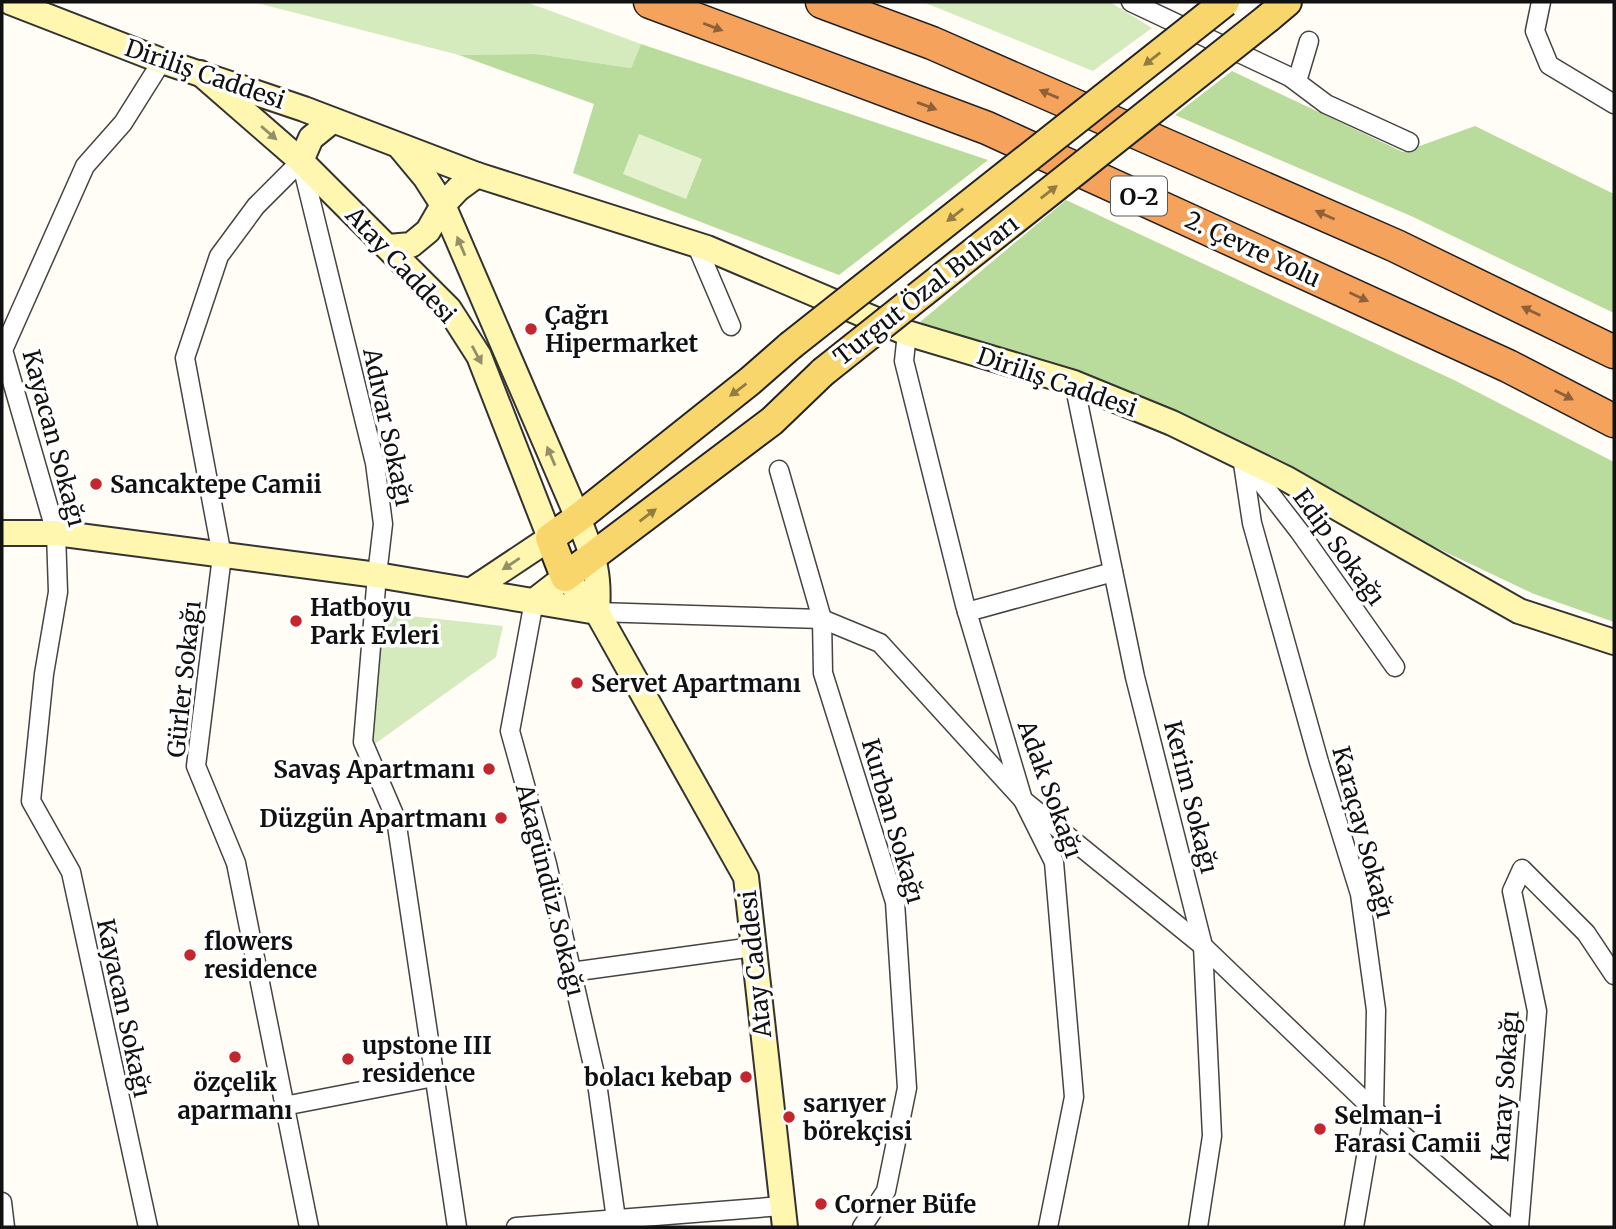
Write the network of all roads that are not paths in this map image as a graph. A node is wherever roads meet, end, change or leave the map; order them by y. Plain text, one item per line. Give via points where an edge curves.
1 (10, 2) edge
2 (650, 2) edge
3 (822, 2) edge
4 (1130, 2) edge
5 (1225, 2) edge
6 (1541, 2) edge
7 (1277, 10) edge
8 (1309, 41) dead end
9 (162, 61) junction
10 (200, 73) junction
11 (1290, 77) junction
12 (1614, 104) edge
13 (332, 121) junction
14 (1409, 142) dead end
15 (399, 146) junction
16 (301, 161) junction
17 (477, 175) junction
18 (443, 205) junction
19 (696, 244) junction
20 (388, 247) junction
21 (8, 319) edge
22 (731, 326) dead end
23 (907, 333) junction
24 (1614, 352) edge
25 (1074, 383) junction
26 (1614, 421) edge
27 (1242, 457) junction
28 (779, 470) dead end
29 (578, 518) junction
30 (2, 533) edge
31 (56, 533) junction
32 (550, 538) junction
33 (222, 556) junction
34 (593, 556) junction
35 (1113, 572) junction
36 (377, 575) junction
37 (565, 577) junction
38 (472, 590) junction
39 (534, 601) junction
40 (597, 612) junction
41 (967, 612) junction
42 (822, 619) junction
43 (1614, 642) edge
44 (1395, 667) dead end
45 (1023, 800) junction
46 (1203, 946) junction
47 (753, 947) junction
48 (571, 972) junction
49 (1614, 975) edge
50 (434, 1077) junction
51 (284, 1105) junction
52 (1374, 1110) junction
53 (2, 1202) edge
54 (784, 1217) edge
55 (616, 1219) junction
56 (5, 1227) edge
57 (148, 1227) edge
58 (309, 1227) edge
59 (457, 1227) edge
60 (516, 1227) edge
61 (862, 1227) edge
62 (1048, 1227) edge
63 (1198, 1227) edge
64 (1354, 1227) edge
65 (1508, 1227) edge
66 (1519, 1227) edge

1 - 9 main road, Diriliş Caddesi
2 -> 26 highway, 2. Çevre Yolu / O-2 via 987,128 1508,366
24 -> 3 highway, O-2 via 1396,246 932,43
4 - 11 street
5 -> 29 main road, Turgut Özal Bulvarı, bridge
6 - 12 street via 1535,31 1549,65
34 -> 7 main road, Turgut Özal Bulvarı, bridge via 772,421 823,372
8 - 11 street via 1298,78
9 - 10 main road, Diriliş Caddesi
9 - 21 street, Kayacan Sokağı via 123,124 85,166
10 - 13 main road, Diriliş Caddesi
10 -> 16 main road, Atay Caddesi
11 - 14 street via 1326,104
13 - 15 main road, Diriliş Caddesi
13 - 16 main road via 311,138
15 - 17 main road, Diriliş Caddesi
15 - 18 main road, Atay Caddesi
16 - 20 main road, Atay Caddesi
16 - 33 street, Gürler Sokağı via 256,206 219,256 185,358
16 - 36 street, Adıvar Sokağı via 375,463 383,524
17 - 18 main road
17 - 19 main road, Diriliş Caddesi
18 - 20 main road via 428,230 411,244
29 -> 18 main road, Atay Caddesi
19 - 22 street
19 - 23 main road, Diriliş Caddesi
20 -> 32 main road, Atay Caddesi via 449,309 479,356
21 - 31 street, Kayacan Sokağı via 2,350
23 - 25 main road, Diriliş Caddesi
23 - 41 street, Adak Sokağı via 904,362
25 - 27 main road, Diriliş Caddesi
25 - 35 street, Kerim Sokağı
27 - 43 main road, Diriliş Caddesi via 1519,611
27 - 44 street, Edip Sokağı
27 - 52 street, Karaçay Sokağı via 1252,523 1360,894 1376,1010
28 - 42 street, Kurban Sokağı
29 - 32 main road, Turgut Özal Bulvarı
29 - 34 main road, Atay Caddesi
30 - 31 main road
31 - 33 main road
31 - 57 street, Kayacan Sokağı via 58,592 31,801 71,872
32 - 37 main road, Atay Caddesi
32 -> 38 main road
33 - 36 main road
33 - 51 street, Gürler Sokağı via 197,766 236,863
34 - 37 main road, Turgut Özal Bulvarı
34 - 40 main road, Atay Caddesi via 599,581
35 - 41 street
35 - 46 street, Kerim Sokağı
36 - 38 main road
36 - 50 street, Adıvar Sokağı via 363,742 396,819
37 - 39 main road
37 - 40 main road, Atay Caddesi
38 - 39 main road
39 - 40 main road
39 - 48 street, Akagündüz Sokağı via 510,732
40 - 42 street
40 - 47 main road, Atay Caddesi via 746,877
41 - 45 street, Adak Sokağı
42 - 45 street via 880,643
42 - 61 street, Kurban Sokağı via 822,673 895,902 907,1088 886,1191
45 - 46 street
45 - 62 street, Adak Sokağı via 1054,862 1074,1097
46 - 52 street
46 - 63 street, Kerim Sokağı via 1212,1136
47 - 48 street
47 - 54 main road, Atay Caddesi
48 - 55 street, Akagündüz Sokağı via 597,1083
49 - 66 street, Karay Sokağı via 1586,933 1522,869 1512,891 1537,1011
50 - 51 street
50 - 59 street, Adıvar Sokağı
51 - 58 street, Gürler Sokağı
52 - 64 street, Karaçay Sokağı
52 - 65 street
53 - 56 street
54 - 55 street
55 - 60 street

